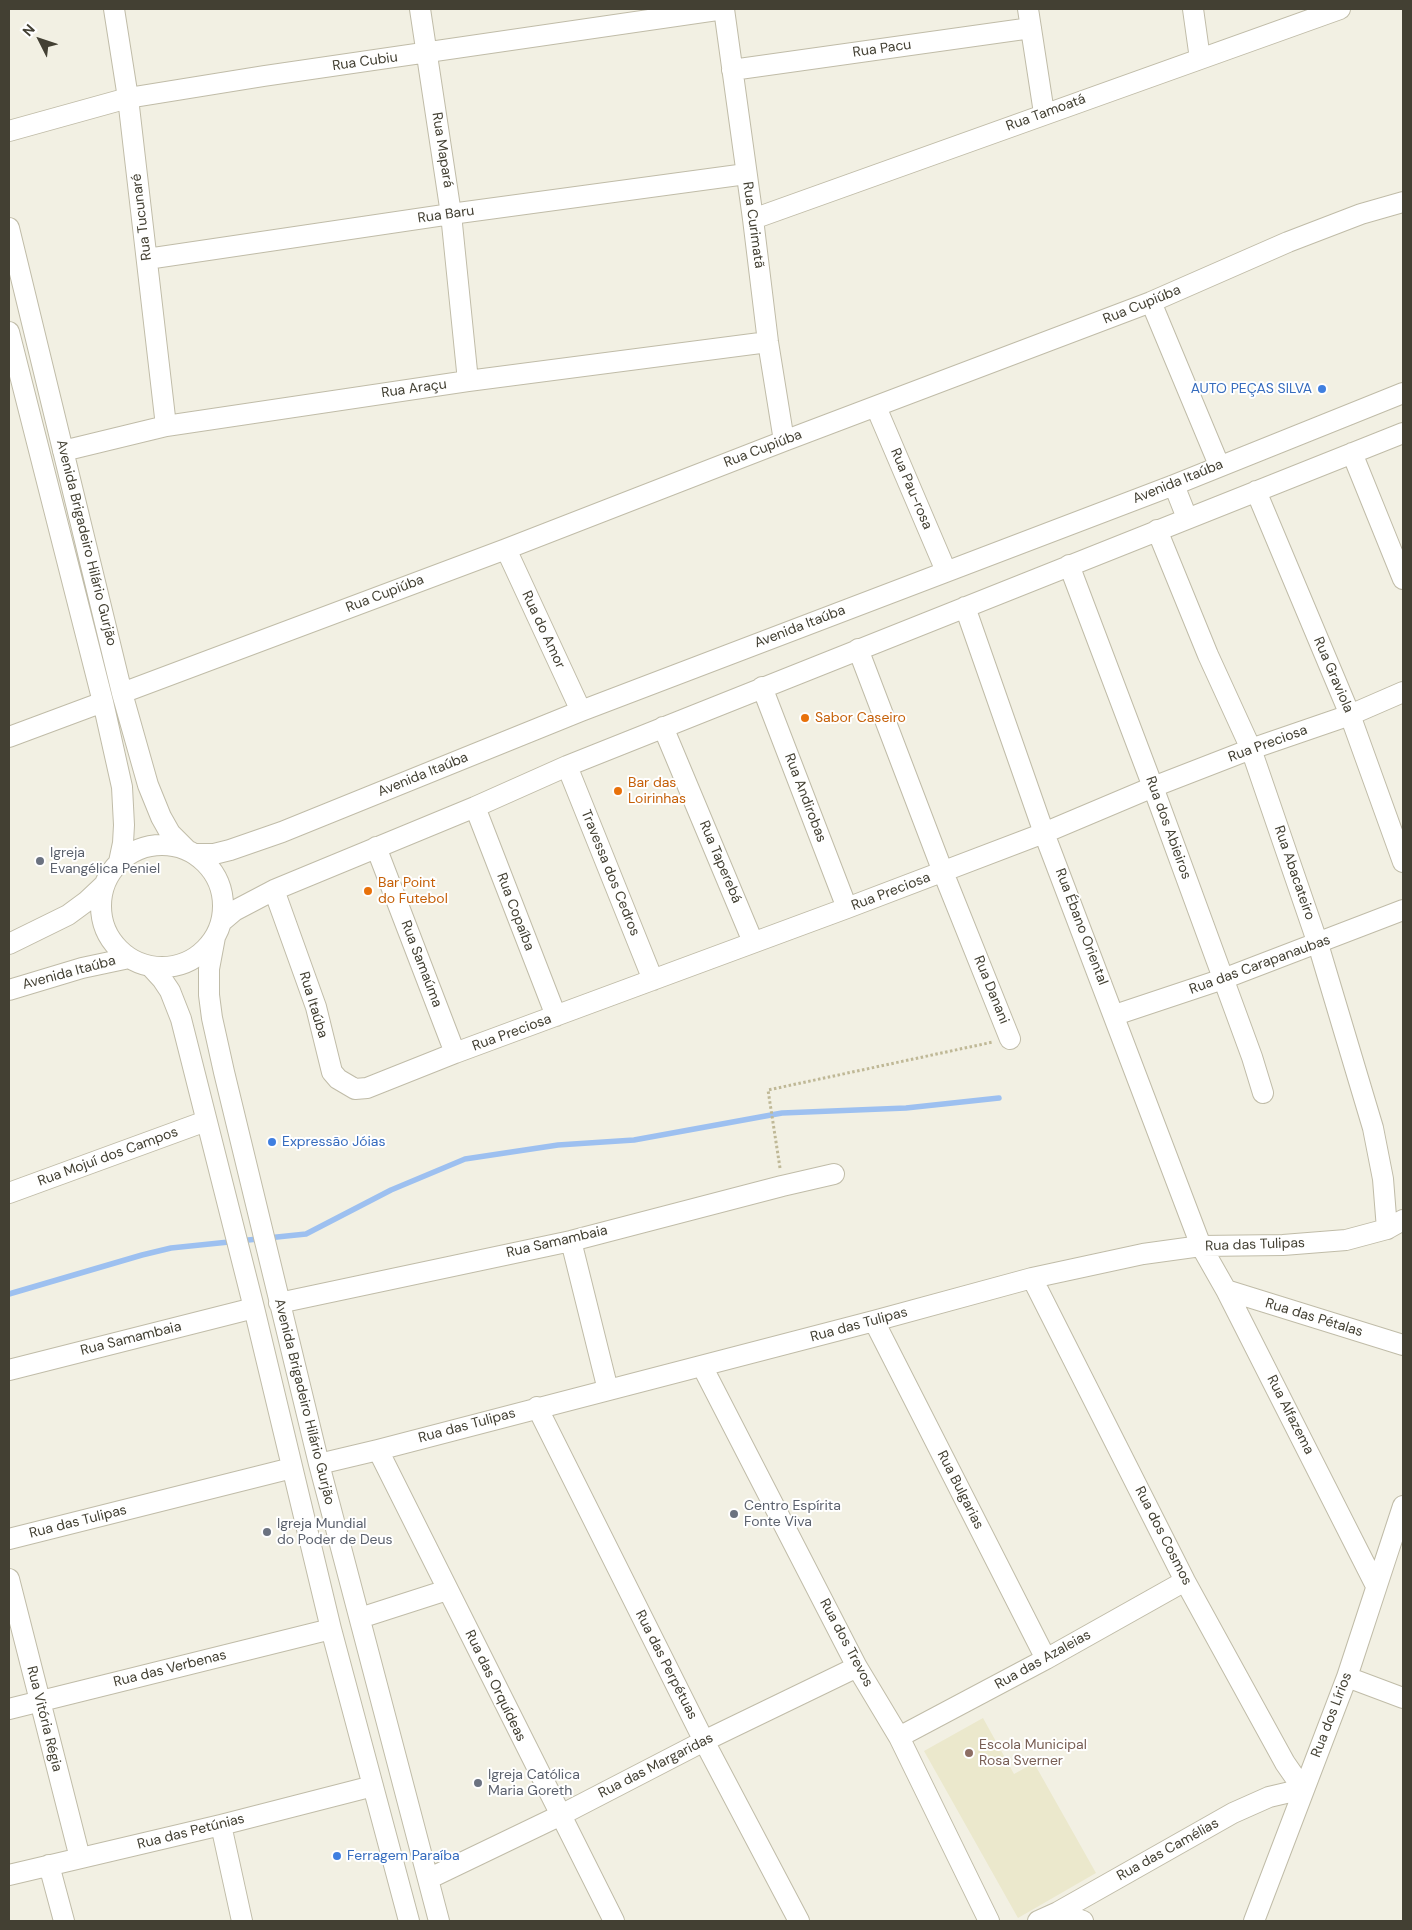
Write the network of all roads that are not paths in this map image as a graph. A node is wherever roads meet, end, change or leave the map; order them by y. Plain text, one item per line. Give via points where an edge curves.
1 (114, 9) edge
2 (420, 9) edge
3 (724, 9) edge
4 (1193, 9) edge
5 (1340, 9) edge
6 (1029, 18) edge
7 (427, 53) junction
8 (1200, 59) junction
9 (732, 70) junction
10 (128, 98) junction
11 (1044, 114) junction
12 (9, 131) edge
13 (746, 174) junction
14 (1403, 202) edge
15 (452, 214) junction
16 (753, 219) junction
17 (9, 228) edge
18 (147, 259) junction
19 (1151, 302) junction
20 (9, 332) edge
21 (768, 342) junction
22 (468, 381) junction
23 (1403, 393) edge
24 (876, 407) junction
25 (166, 426) junction
26 (1403, 433) edge
27 (784, 441) junction
28 (63, 451) junction
29 (1352, 452) junction
30 (1219, 465) junction
31 (1174, 485) junction
32 (1256, 491) junction
33 (1188, 518) junction
34 (1157, 530) junction
35 (506, 549) junction
36 (1069, 565) junction
37 (946, 571) junction
38 (1403, 579) edge
39 (964, 607) junction
40 (858, 649) junction
41 (762, 687) junction
42 (1403, 692) edge
43 (122, 693) junction
44 (103, 702) junction
45 (581, 711) junction
46 (1350, 715) junction
47 (664, 727) junction
48 (9, 737) edge
49 (1250, 749) junction
50 (567, 766) junction
51 (1153, 787) junction
52 (475, 807) junction
53 (1044, 833) junction
54 (376, 847) junction
55 (191, 851) junction
56 (119, 862) junction
57 (1403, 862) edge
58 (943, 872) junction
59 (104, 885) junction
60 (274, 890) junction
61 (847, 908) junction
62 (1403, 910) edge
63 (218, 929) junction
64 (753, 942) junction
65 (9, 944) edge
66 (1318, 944) junction
67 (129, 958) junction
68 (151, 966) junction
69 (653, 980) junction
70 (1223, 980) junction
71 (9, 990) edge
72 (1114, 1015) junction
73 (556, 1016) junction
74 (1010, 1039) road end
75 (456, 1054) junction
76 (376, 1084) joint
77 (1263, 1093) dead end
78 (206, 1121) junction
79 (834, 1174) dead end
80 (9, 1193) edge
81 (1395, 1224) edge
82 (571, 1240) junction
83 (1201, 1246) junction
84 (1032, 1278) junction
85 (1226, 1290) junction
86 (280, 1302) junction
87 (254, 1308) junction
88 (874, 1321) junction
89 (1403, 1345) edge
90 (702, 1366) junction
91 (9, 1370) edge
92 (608, 1390) junction
93 (537, 1407) junction
94 (378, 1450) junction
95 (319, 1464) junction
96 (292, 1468) junction
97 (1403, 1506) edge
98 (1399, 1528) edge
99 (9, 1539) edge
100 (9, 1579) edge
101 (1185, 1581) junction
102 (1376, 1586) junction
103 (447, 1590) junction
104 (360, 1618) junction
105 (332, 1629) junction
106 (1046, 1659) junction
107 (857, 1667) junction
108 (1347, 1677) junction
109 (1403, 1698) edge
110 (40, 1702) junction
111 (9, 1709) edge
112 (899, 1737) junction
113 (704, 1741) junction
114 (373, 1786) junction
115 (1303, 1789) junction
116 (559, 1816) junction
117 (221, 1825) junction
118 (80, 1858) junction
119 (50, 1865) junction
120 (9, 1875) edge
121 (428, 1879) junction
122 (1058, 1912) junction
123 (64, 1921) edge
124 (242, 1921) edge
125 (409, 1921) edge
126 (439, 1921) edge
127 (614, 1921) edge
128 (799, 1921) edge
129 (989, 1921) edge
130 (1038, 1921) edge
131 (1083, 1921) edge
132 (1254, 1921) edge

1 - 10 street, Rua Tucunaré
2 - 7 street, Rua Mapará
3 - 7 street, Rua Cubiu
3 - 9 street, Rua Curimatã
4 - 8 street
5 - 8 street, Rua Tamoatá
6 - 9 street, Rua Pacu
6 - 11 street
7 - 10 street, Rua Cubiu
7 - 15 street, Rua Mapará
8 - 11 street, Rua Tamoatá
9 - 13 street, Rua Curimatã
10 - 12 street, Rua Cubiu
10 - 18 street, Rua Tucunaré
11 - 16 street, Rua Tamoatá
13 - 15 street, Rua Baru
13 - 16 street, Rua Curimatã
14 - 19 street, Rua Cupiúba via 1288,242
15 - 18 street, Rua Baru
15 - 22 street, Rua Mapará
16 - 21 street, Rua Curimatã
17 - 28 street, Avenida Brigadeiro Hilário Gurjão
18 - 25 street, Rua Tucunaré
19 - 24 street, Rua Cupiúba
19 - 30 street
20 - 44 street, Avenida Brigadeiro Hilário Gurjão
21 - 22 street, Rua Araçu
21 - 27 street, Rua Curimatã
22 - 25 street, Rua Araçu
23 - 30 street, Avenida Itaúba
24 - 27 street, Rua Cupiúba
24 - 37 street, Rua Pau-rosa
25 - 28 street, Rua Araçu
26 - 29 street
27 - 35 street, Rua Cupiúba
28 - 43 street, Avenida Brigadeiro Hilário Gurjão
29 - 32 street
29 - 38 street
30 - 31 street, Avenida Itaúba
31 - 33 street
31 - 37 street, Avenida Itaúba
32 - 33 street
32 - 46 street, Rua Graviola
33 - 34 street
34 - 36 street
34 - 49 street, Rua Abacateiro
35 - 43 street, Rua Cupiúba
35 - 45 street, Rua do Amor
36 - 39 street
36 - 51 street, Rua dos Abieiros
37 - 45 street, Avenida Itaúba
39 - 40 street
39 - 53 street, Rua Ébano Oriental
40 - 41 street
40 - 58 street, Rua Danani
41 - 47 street
41 - 61 street, Rua Andirobas
42 - 46 street, Rua Preciosa
43 - 55 street, Avenida Brigadeiro Hilário Gurjão via 148,785 161,817 170,833
44 - 48 street
44 - 56 street, Avenida Brigadeiro Hilário Gurjão via 122,786 124,825
45 - 55 street, Avenida Itaúba via 282,832 214,854
46 - 49 street, Rua Preciosa
46 - 57 street, Rua Graviola
47 - 50 street
47 - 64 street, Rua Taperebá
49 - 51 street, Rua Preciosa
49 - 66 street, Rua Abacateiro
50 - 52 street
50 - 69 street, Travessa dos Cedros
51 - 53 street, Rua Preciosa
51 - 70 street, Rua dos Abieiros
52 - 54 street
52 - 73 street, Rua Copaíba
53 - 58 street, Rua Preciosa
53 - 72 street, Rua Ébano Oriental
54 - 60 street
54 - 75 street, Rua Samaúma
55 - 56 street via 158,844 130,853
55 - 63 street via 210,867 220,884 224,903
56 - 59 street
58 - 61 street, Rua Preciosa
58 - 74 street, Rua Danani
59 - 65 street via 68,915
59 - 67 street via 100,905 104,926 114,944
60 - 63 street via 240,906
60 - 76 street, Rua Itaúba via 316,1007 332,1072 338,1080 354,1089
61 - 64 street, Rua Preciosa
62 - 66 street, Rua das Carapanaubas
63 - 68 street via 206,949 188,961 166,967
63 - 86 street, Avenida Brigadeiro Hilário Gurjão via 210,968 212,1018
64 - 69 street, Rua Preciosa
66 - 70 street, Rua das Carapanaubas
66 - 81 street, Rua Abacateiro via 1373,1128
67 - 68 street
67 - 71 street, Avenida Itaúba
68 - 78 street, Avenida Brigadeiro Hilário Gurjão via 170,991 181,1019
69 - 73 street, Rua Preciosa
70 - 72 street, Rua das Carapanaubas
70 - 77 street, Rua dos Abieiros
72 - 83 street, Rua Ébano Oriental
73 - 75 street, Rua Preciosa
75 - 76 street, Rua Preciosa
78 - 80 street, Rua Mojuí dos Campos
78 - 87 street, Avenida Brigadeiro Hilário Gurjão
79 - 82 street, Rua Samambaia
81 - 83 street, Rua das Tulipas via 1346,1240
82 - 86 street, Rua Samambaia
82 - 92 street
83 - 84 street, Rua das Tulipas via 1144,1254
83 - 85 street, Rua Alfazema
84 - 88 street, Rua das Tulipas
84 - 101 street, Rua dos Cosmos
85 - 89 street, Rua das Pétalas
85 - 102 street, Rua Alfazema
86 - 95 street, Avenida Brigadeiro Hilário Gurjão
87 - 91 street, Rua Samambaia
87 - 96 street, Avenida Brigadeiro Hilário Gurjão
88 - 90 street, Rua das Tulipas
88 - 106 street, Rua Bulgarias
90 - 92 street, Rua das Tulipas
90 - 107 street, Rua dos Trevos
92 - 93 street, Rua das Tulipas
93 - 94 street, Rua das Tulipas
93 - 113 street, Rua das Perpétuas
94 - 95 street, Rua das Tulipas
94 - 103 street, Rua das Orquídeas
95 - 104 street, Avenida Brigadeiro Hilário Gurjão
96 - 99 street, Rua das Tulipas
96 - 105 street, Avenida Brigadeiro Hilário Gurjão
97 - 98 street, Rua dos Lírios
98 - 102 street, Rua dos Lírios
100 - 110 street, Rua Vitória Régia
101 - 106 street, Rua das Azaleias
101 - 115 street, Rua dos Cosmos via 1285,1763
102 - 108 street, Rua dos Lírios
103 - 104 street
103 - 116 street, Rua das Orquídeas
104 - 121 street, Avenida Brigadeiro Hilário Gurjão
105 - 110 street, Rua das Verbenas
105 - 114 street, Avenida Brigadeiro Hilário Gurjão
106 - 112 street, Rua das Azaleias
107 - 112 street, Rua dos Trevos
107 - 113 street, Rua das Margaridas
108 - 109 street
108 - 115 street, Rua dos Lírios
110 - 111 street, Rua das Verbenas
110 - 118 street, Rua Vitória Régia
112 - 129 street, Rua dos Trevos
113 - 116 street, Rua das Margaridas
113 - 128 street, Rua das Perpétuas
114 - 117 street, Rua das Petúnias
114 - 125 street, Avenida Brigadeiro Hilário Gurjão
115 - 122 street, Rua das Camélias via 1269,1797 1233,1814
115 - 132 street, Rua dos Lírios
116 - 121 street, Rua das Margaridas
116 - 127 street, Rua das Orquídeas
117 - 118 street, Rua das Petúnias
117 - 124 street
118 - 119 street, Rua das Petúnias
119 - 120 street, Rua das Petúnias
119 - 123 street
121 - 126 street, Avenida Brigadeiro Hilário Gurjão
122 - 130 street, Rua das Camélias
122 - 131 street

